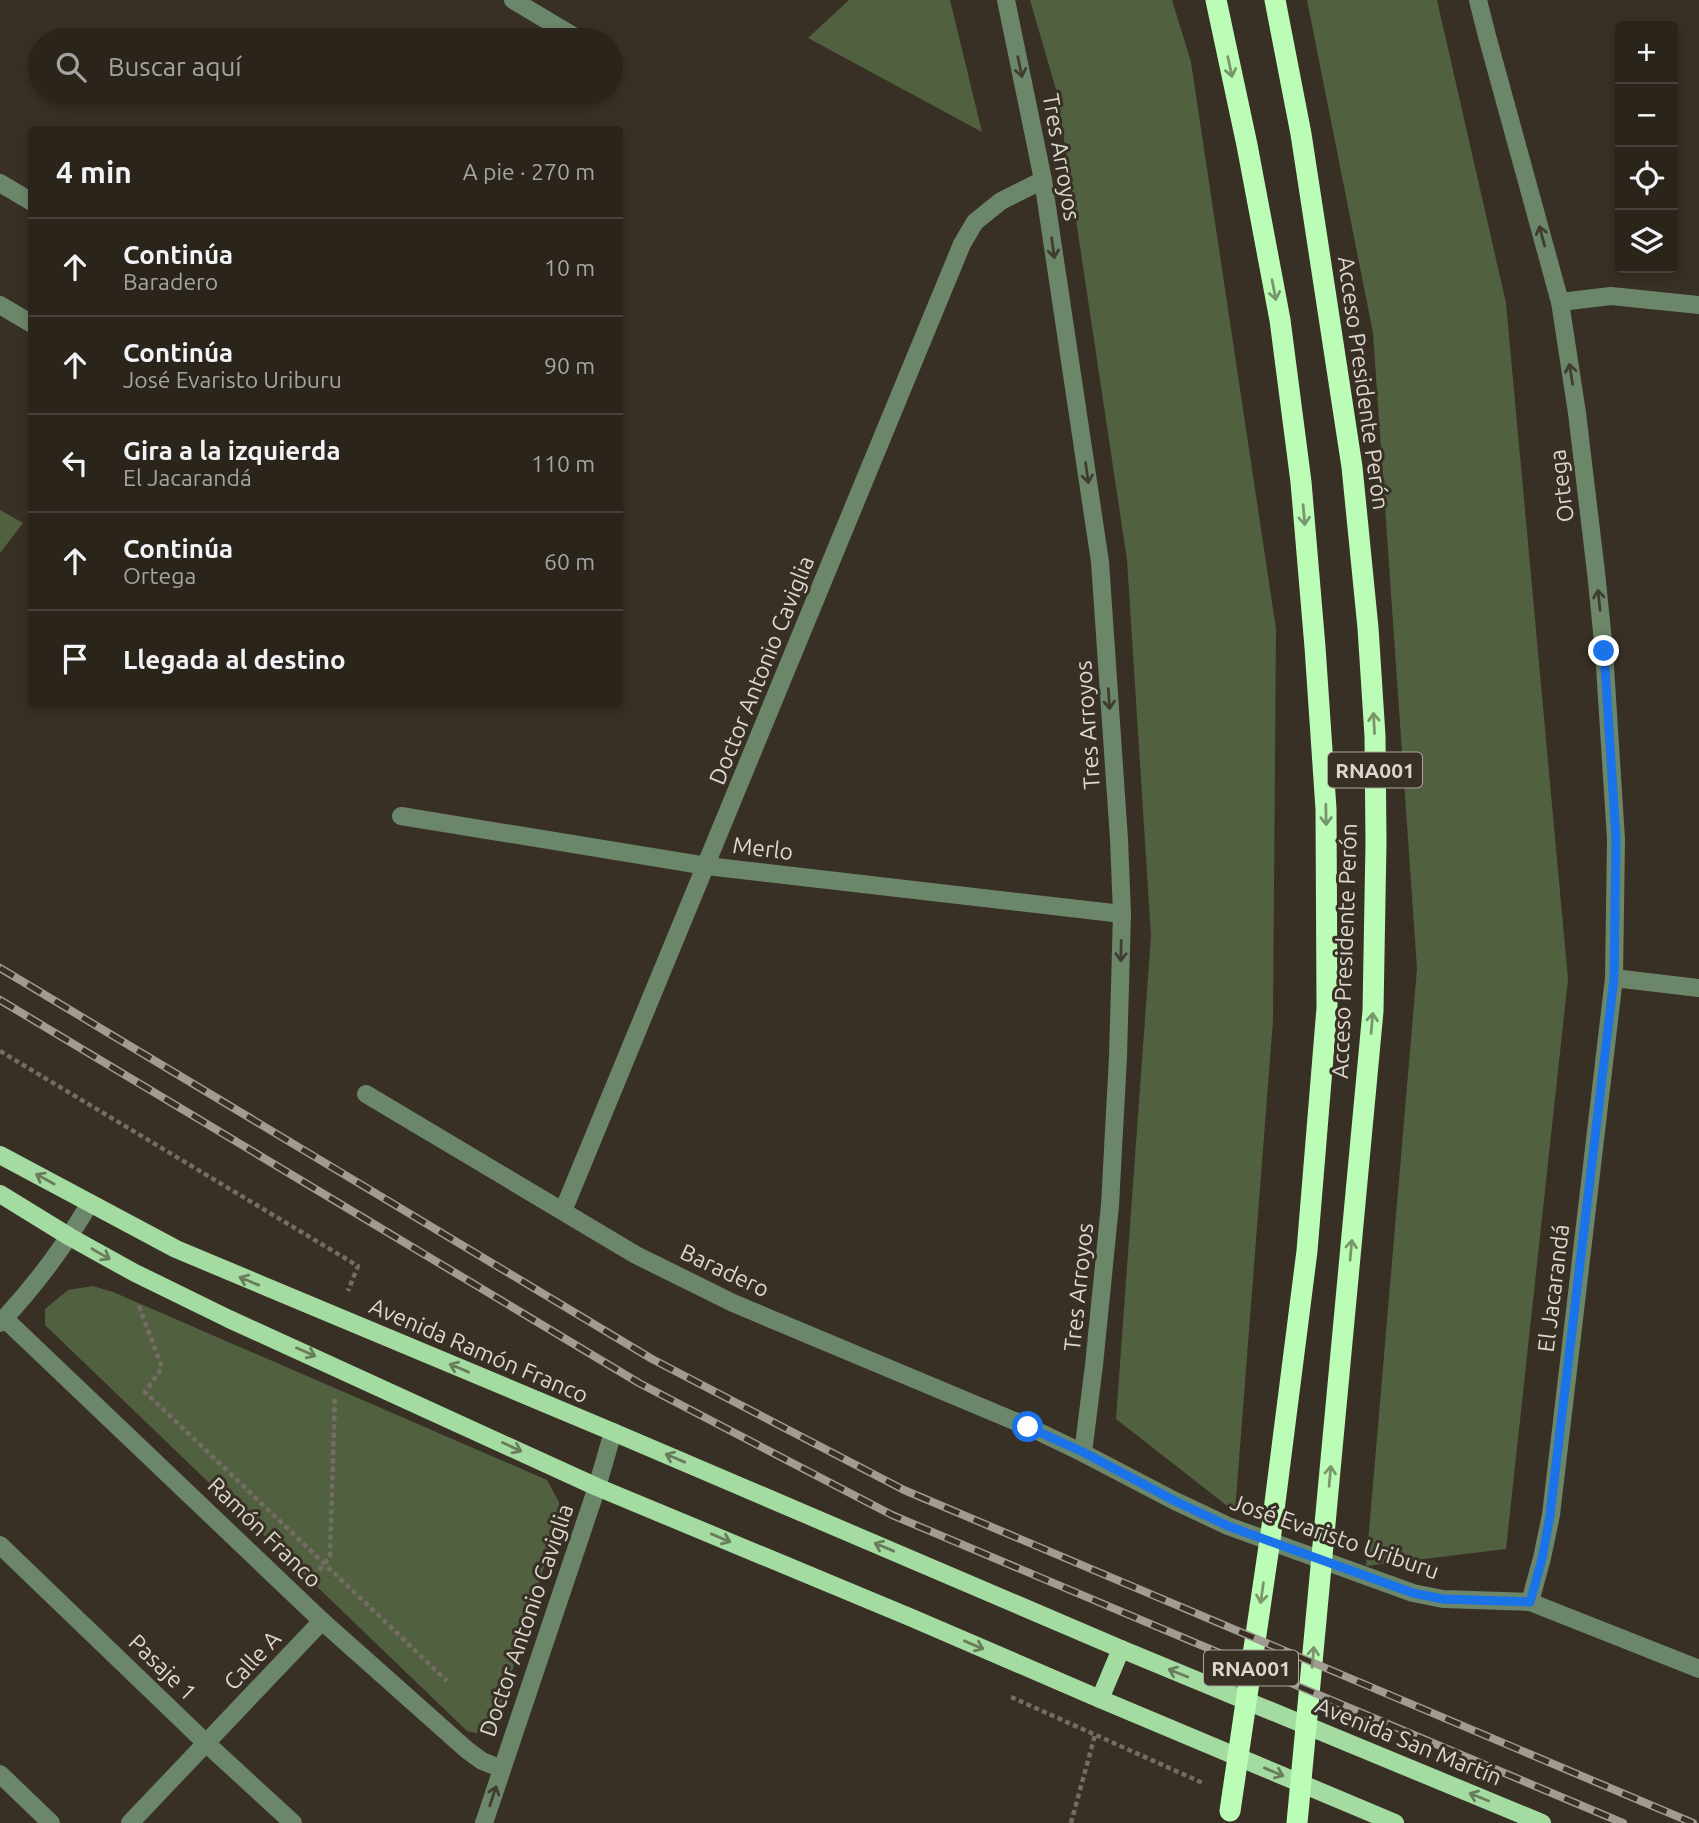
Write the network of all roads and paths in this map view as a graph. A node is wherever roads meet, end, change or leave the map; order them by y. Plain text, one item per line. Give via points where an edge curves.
1 (513, 0) edge
2 (1006, 0) edge
3 (1216, 0) edge
4 (1275, 0) edge
5 (1478, 0) edge
6 (560, 28) edge
7 (1043, 180) junction
8 (0, 183) edge
9 (28, 200) edge
10 (1560, 302) junction
11 (0, 304) edge
12 (1699, 305) edge
13 (28, 322) edge
14 (401, 816) dead end
15 (707, 866) junction
16 (1122, 914) junction
17 (1614, 978) junction
18 (1699, 988) edge
19 (366, 1094) dead end
20 (0, 1155) edge
21 (0, 1194) edge
22 (90, 1203) junction
23 (563, 1211) junction
24 (70, 1237) junction
25 (138, 1301) dead end
26 (2, 1321) edge
27 (612, 1432) junction
28 (1083, 1452) junction
29 (597, 1487) junction
30 (0, 1545) edge
31 (947, 1574) joint
32 (1530, 1602) junction
33 (322, 1620) junction
34 (1121, 1649) junction
35 (1699, 1669) edge
36 (447, 1681) dead end
37 (1011, 1697) dead end
38 (1100, 1699) junction
39 (1095, 1734) junction
40 (207, 1744) junction
41 (502, 1769) junction
42 (0, 1774) edge
43 (1206, 1784) dead end
44 (1229, 1817) edge
45 (51, 1823) edge
46 (130, 1823) edge
47 (293, 1823) edge
48 (484, 1823) edge
49 (1072, 1823) edge
50 (1297, 1823) edge
51 (1395, 1823) edge
52 (1542, 1823) edge

1 - 6 street
2 -> 7 street, Tres Arroyos
3 -> 44 highway, Acceso Presidente Perón / RNA001 via 1280,320 1301,482 1326,809 1327,1008 1307,1251
50 -> 4 highway, Acceso Presidente Perón / RNA001 via 1373,1011 1376,842 1368,628 1352,467 1301,134
10 -> 5 street, Ortega
7 - 15 street, Doctor Antonio Caviglia via 1001,201 975,222 962,244
7 -> 16 street, Tres Arroyos via 1100,562
8 - 9 street
10 - 12 street via 1611,296
17 -> 10 street, Ortega via 1616,839 1604,651
11 - 13 street
14 - 15 street, Merlo
15 - 16 street, Merlo
15 - 23 street, Doctor Antonio Caviglia
16 -> 28 street, Tres Arroyos via 1111,1205
17 - 18 street
17 - 32 street, El Jacarandá via 1550,1515
19 - 23 street, Baradero
22 -> 20 main road, Avenida Ramón Franco
21 - 24 main road
22 - 24 street
27 -> 22 main road, Avenida Ramón Franco via 176,1249
23 - 28 street, Baradero via 636,1255 733,1303
24 - 26 street
24 -> 29 main road via 182,1296
25 - 36 path via 162,1368 145,1392
26 - 33 street, Ramón Franco
27 - 29 street, Doctor Antonio Caviglia
31 -> 27 main road, Avenida Ramón Franco
28 - 32 street, José Evaristo Uriburu via 1228,1526 1413,1593 1443,1599
29 -> 38 main road
29 - 41 street, Doctor Antonio Caviglia
30 - 40 street, Pasaje 1
31 - 34 main road, Avenida San Martín
32 - 35 street, José Evaristo Uriburu
33 - 40 street, Calle A
33 - 41 street, Ramón Franco via 467,1750
34 - 38 main road
52 -> 34 main road, Avenida San Martín
37 - 39 path
38 - 39 path
38 -> 51 main road
39 - 43 path
39 - 49 path
40 - 46 street, Calle A
40 - 47 street, Pasaje 1
48 -> 41 street, Doctor Antonio Caviglia
42 - 45 street

